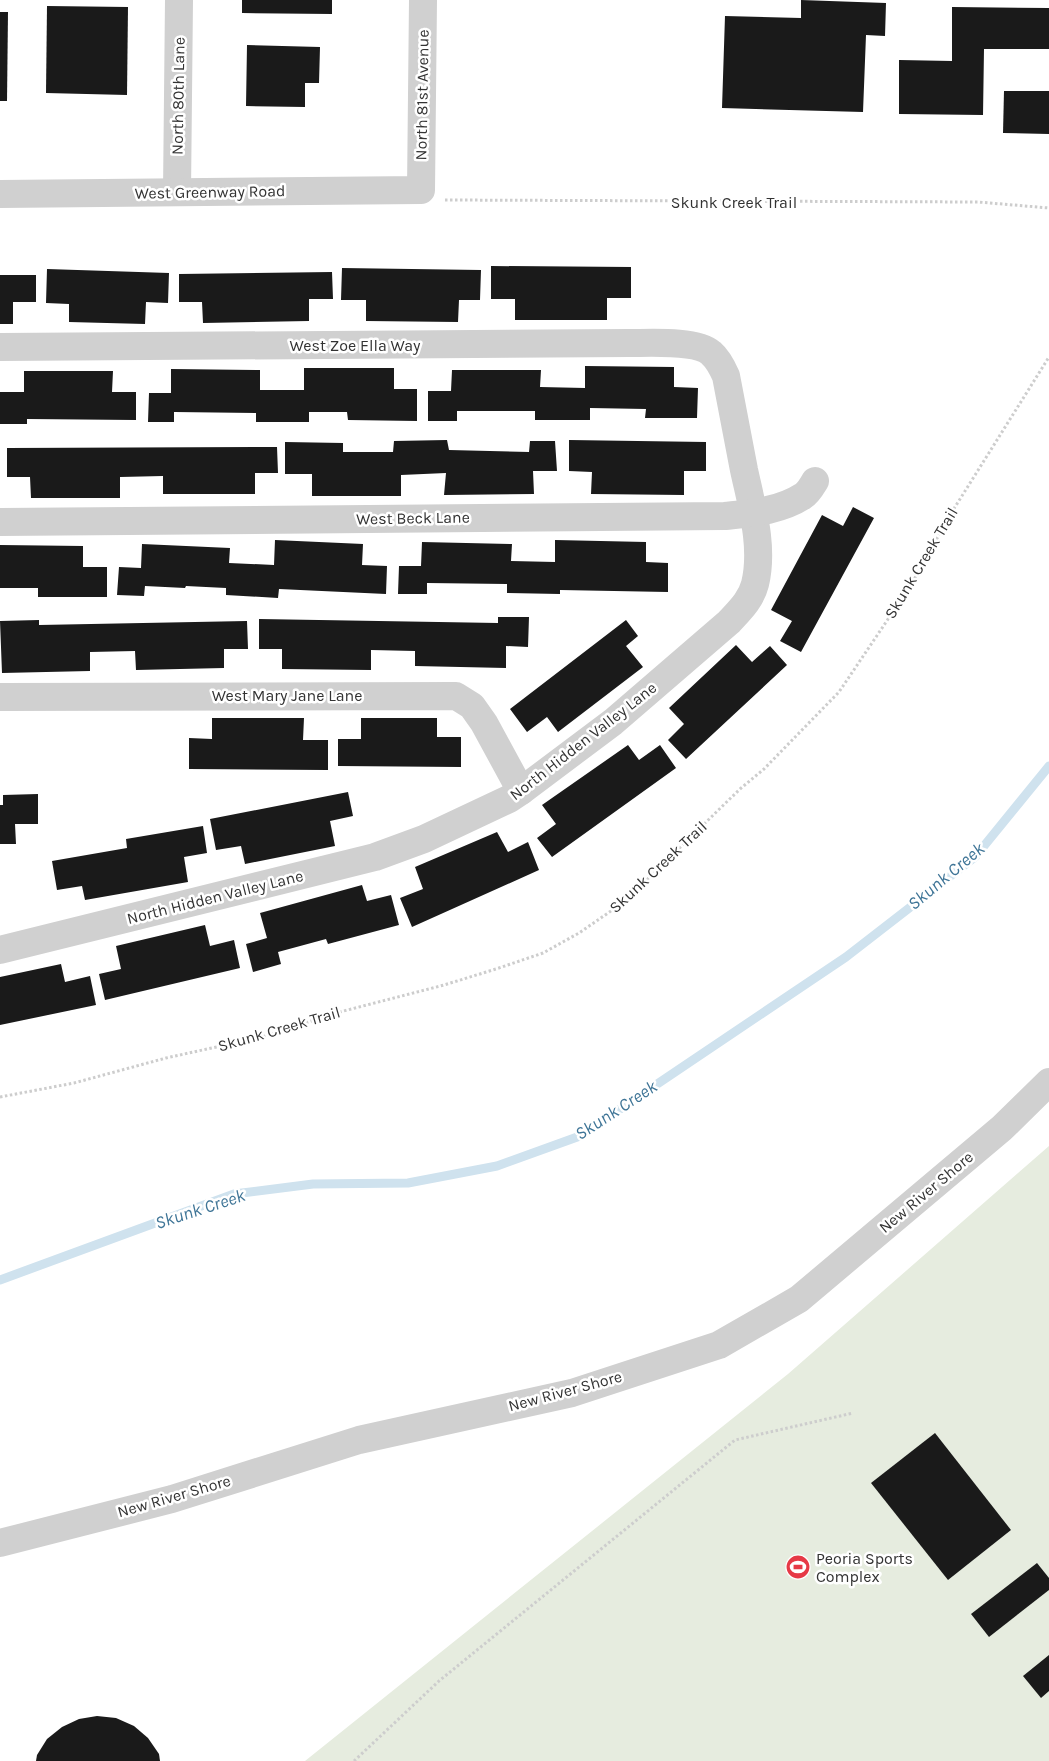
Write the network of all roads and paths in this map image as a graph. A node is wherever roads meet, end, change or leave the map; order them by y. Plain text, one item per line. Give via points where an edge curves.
1 (179, 0) edge
2 (423, 0) edge
3 (421, 190) junction
4 (177, 192) junction
5 (0, 194) edge
6 (1049, 208) edge
7 (0, 347) edge
8 (710, 351) joint
9 (1049, 357) edge
10 (816, 481) dead end
11 (753, 513) junction
12 (0, 522) edge
13 (0, 697) edge
14 (521, 791) junction
15 (0, 950) edge
16 (1049, 1082) edge
17 (0, 1097) edge
18 (853, 1413) dead end
19 (0, 1543) edge
20 (354, 1761) edge

1 - 4 street, North 80th Lane
2 - 3 street, North 81st Avenue
3 - 4 street, West Greenway Road
3 - 6 path, Skunk Creek Trail via 448,201 968,202
4 - 5 street, West Greenway Road
7 - 8 street, West Zoe Ella Way via 640,343 680,344
8 - 11 street, North Hidden Valley Lane via 726,376
9 - 17 path, Skunk Creek Trail via 950,515 911,585 839,692 764,769 624,902 543,953 496,969 262,1037 74,1083
10 - 11 street, West Beck Lane via 805,496
11 - 12 street, West Beck Lane
11 - 14 street, North Hidden Valley Lane via 758,565 746,604 613,722
13 - 14 street, West Mary Jane Lane via 456,696 472,706 484,723
14 - 15 street, North Hidden Valley Lane via 424,839 375,858
16 - 19 street, New River Shore via 1002,1128 799,1299 719,1345 572,1393 358,1440 172,1499
18 - 20 path via 735,1440 439,1681

